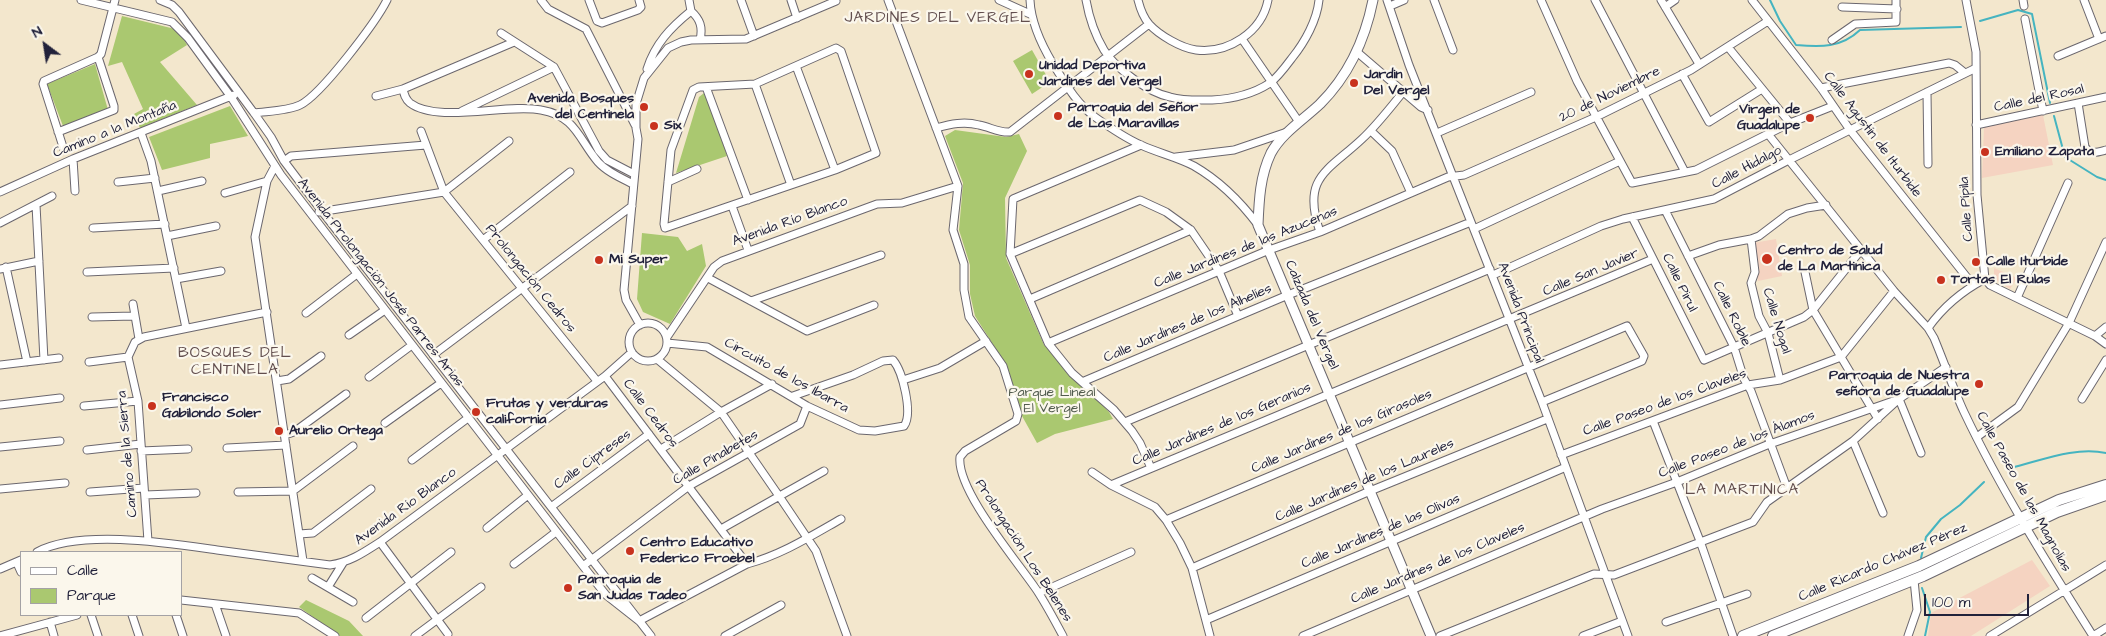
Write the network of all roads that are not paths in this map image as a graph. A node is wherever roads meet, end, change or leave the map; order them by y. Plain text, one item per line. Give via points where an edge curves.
1 (81, 0) edge
2 (115, 0) edge
3 (160, 0) edge
4 (387, 0) edge
5 (541, 0) edge
6 (589, 0) edge
7 (689, 0) edge
8 (741, 0) edge
9 (791, 0) edge
10 (888, 0) edge
11 (999, 0) edge
12 (1030, 0) edge
13 (1086, 0) edge
14 (1138, 0) edge
15 (1268, 0) edge
16 (1318, 0) edge
17 (1373, 0) edge
18 (1404, 0) edge
19 (1434, 0) edge
20 (1541, 0) edge
21 (1595, 0) edge
22 (1661, 0) edge
23 (1675, 0) edge
24 (1752, 0) edge
25 (1896, 0) edge
26 (1966, 0) edge
27 (2084, 0) edge
28 (836, 1) edge
29 (1388, 3) edge
30 (640, 4) edge
31 (1665, 7) junction
32 (1842, 7) dead end
33 (113, 8) junction
34 (1897, 9) junction
35 (691, 11) junction
36 (179, 12) junction
37 (1030, 14) junction
38 (797, 18) junction
39 (2025, 19) dead end
40 (1768, 21) junction
41 (172, 22) junction
42 (1149, 24) junction
43 (501, 33) dead end
44 (665, 35) junction
45 (754, 36) junction
46 (2103, 38) edge
47 (1242, 39) junction
48 (700, 40) junction
49 (1832, 40) dead end
50 (514, 42) junction
51 (673, 44) junction
52 (1728, 47) junction
53 (1453, 50) dead end
54 (1357, 52) junction
55 (1108, 55) junction
56 (2058, 56) dead end
57 (98, 57) junction
58 (1700, 64) junction
59 (796, 66) junction
60 (554, 67) junction
61 (1976, 68) junction
62 (1966, 73) junction
63 (1682, 74) junction
64 (644, 78) junction
65 (1271, 82) junction
66 (755, 84) junction
67 (706, 87) junction
68 (1067, 87) junction
69 (1821, 88) junction
70 (402, 89) junction
71 (1762, 89) junction
72 (239, 92) junction
73 (1403, 92) junction
74 (1531, 92) dead end
75 (1927, 92) junction
76 (1644, 93) junction
77 (376, 96) dead end
78 (639, 96) junction
79 (231, 97) junction
80 (622, 97) junction
81 (2106, 97) edge
82 (2078, 103) junction
83 (1833, 106) junction
84 (1428, 110) junction
85 (2043, 111) junction
86 (254, 113) junction
87 (459, 113) junction
88 (1596, 117) junction
89 (1299, 122) junction
90 (584, 123) junction
91 (1790, 123) junction
92 (1976, 125) junction
93 (575, 128) junction
94 (636, 128) junction
95 (936, 128) junction
96 (1371, 130) junction
97 (1850, 130) junction
98 (421, 131) dead end
99 (1289, 131) junction
100 (58, 132) junction
101 (141, 133) junction
102 (1437, 133) junction
103 (1768, 134) junction
104 (509, 141) dead end
105 (426, 145) junction
106 (1140, 145) junction
107 (64, 150) dead end
108 (2106, 150) edge
109 (1175, 157) junction
110 (73, 159) junction
111 (1789, 160) junction
112 (284, 161) junction
113 (1620, 161) junction
114 (1928, 164) dead end
115 (275, 166) junction
116 (697, 169) dead end
117 (835, 170) junction
118 (570, 172) dead end
119 (1685, 172) junction
120 (634, 174) junction
121 (1454, 177) junction
122 (155, 178) junction
123 (202, 180) dead end
124 (267, 181) junction
125 (118, 182) dead end
126 (668, 182) junction
127 (2068, 183) dead end
128 (633, 184) junction
129 (791, 185) junction
130 (958, 186) junction
131 (158, 190) junction
132 (74, 191) dead end
133 (0, 192) edge
134 (444, 192) junction
135 (225, 193) dead end
136 (1411, 193) junction
137 (52, 196) dead end
138 (748, 200) junction
139 (36, 205) junction
140 (1826, 205) junction
141 (632, 206) junction
142 (732, 206) junction
143 (321, 210) junction
144 (1665, 210) junction
145 (314, 217) junction
146 (1632, 217) junction
147 (0, 222) edge
148 (164, 224) junction
149 (1258, 225) junction
150 (216, 226) dead end
151 (1473, 226) junction
152 (93, 228) dead end
153 (1191, 230) junction
154 (1320, 232) junction
155 (167, 236) junction
156 (1751, 239) junction
157 (482, 240) junction
158 (2106, 242) edge
159 (748, 250) junction
160 (1269, 250) junction
161 (1861, 250) junction
162 (1010, 254) junction
163 (882, 255) dead end
164 (1688, 256) junction
165 (1653, 260) junction
166 (39, 261) junction
167 (3, 268) edge
168 (174, 268) junction
169 (221, 271) dead end
170 (1219, 271) junction
171 (87, 272) dead end
172 (1491, 272) junction
173 (1805, 272) dead end
174 (357, 274) junction
175 (708, 278) junction
176 (176, 279) junction
177 (1985, 279) junction
178 (1973, 285) junction
179 (521, 288) junction
180 (1894, 291) junction
181 (1288, 295) junction
182 (2017, 298) junction
183 (1030, 299) junction
184 (750, 301) junction
185 (133, 304) dead end
186 (874, 305) dead end
187 (385, 310) junction
188 (1813, 310) junction
189 (267, 312) junction
190 (306, 313) dead end
191 (134, 316) junction
192 (1238, 316) junction
193 (92, 317) dead end
194 (1510, 320) junction
195 (2068, 323) junction
196 (640, 325) junction
197 (2106, 327) edge
198 (186, 328) junction
199 (1928, 328) junction
200 (1768, 333) junction
201 (349, 335) dead end
202 (2095, 336) junction
203 (138, 339) junction
204 (667, 340) junction
205 (986, 341) junction
206 (1048, 343) junction
207 (2106, 344) edge
208 (412, 345) junction
209 (1309, 345) junction
210 (1734, 347) junction
211 (632, 352) junction
212 (433, 355) junction
213 (321, 356) dead end
214 (128, 357) junction
215 (1841, 357) junction
216 (59, 358) dead end
217 (656, 359) junction
218 (44, 360) junction
219 (2106, 360) edge
220 (27, 362) junction
221 (89, 362) dead end
222 (0, 365) edge
223 (1946, 366) junction
224 (1528, 369) junction
225 (605, 376) junction
226 (369, 377) dead end
227 (903, 380) junction
228 (1780, 380) junction
229 (597, 381) junction
230 (277, 382) junction
231 (1082, 382) junction
232 (441, 383) junction
233 (772, 384) junction
234 (1748, 385) junction
235 (346, 394) dead end
236 (1329, 394) junction
237 (793, 396) junction
238 (60, 398) dead end
239 (1899, 399) junction
240 (2082, 399) dead end
241 (138, 401) junction
242 (1542, 402) junction
243 (0, 405) edge
244 (84, 406) dead end
245 (807, 406) junction
246 (1871, 407) junction
247 (722, 412) junction
248 (468, 418) junction
249 (1547, 419) junction
250 (1878, 419) junction
251 (1653, 420) junction
252 (1124, 422) junction
253 (385, 423) dead end
254 (650, 434) junction
255 (285, 435) junction
256 (1977, 437) junction
257 (60, 441) dead end
258 (1350, 442) junction
259 (1853, 442) junction
260 (1771, 444) junction
261 (286, 445) junction
262 (353, 446) dead end
263 (0, 447) edge
264 (141, 448) junction
265 (227, 448) dead end
266 (188, 449) dead end
267 (506, 449) junction
268 (660, 449) junction
269 (87, 450) dead end
270 (1920, 452) dead end
271 (749, 454) junction
272 (1561, 455) junction
273 (497, 456) junction
274 (412, 460) dead end
275 (1566, 467) junction
276 (1151, 468) junction
277 (824, 472) dead end
278 (1092, 472) dead end
279 (1677, 482) junction
280 (64, 484) dead end
281 (1111, 485) junction
282 (2106, 485) edge
283 (689, 486) junction
284 (1787, 488) junction
285 (0, 489) edge
286 (371, 489) dead end
287 (293, 491) junction
288 (1370, 491) junction
289 (90, 492) dead end
290 (145, 492) junction
291 (238, 492) dead end
292 (196, 493) dead end
293 (528, 495) junction
294 (2106, 495) edge
295 (779, 496) junction
296 (551, 507) junction
297 (1883, 513) dead end
298 (1584, 516) junction
299 (841, 519) dead end
300 (1166, 520) junction
301 (2023, 522) junction
302 (488, 528) dead end
303 (721, 529) junction
304 (556, 532) junction
305 (299, 534) junction
306 (808, 538) junction
307 (148, 541) junction
308 (1391, 541) junction
309 (1700, 541) junction
310 (380, 542) junction
311 (40, 551) edge
312 (451, 552) dead end
313 (1131, 552) dead end
314 (591, 559) junction
315 (303, 561) junction
316 (19, 562) edge
317 (343, 563) junction
318 (514, 564) dead end
319 (747, 564) junction
320 (2106, 565) edge
321 (582, 566) junction
322 (1192, 568) junction
323 (0, 570) edge
324 (1605, 574) junction
325 (1919, 574) junction
326 (312, 578) dead end
327 (410, 583) junction
328 (481, 587) dead end
329 (328, 588) junction
330 (1412, 589) junction
331 (2065, 591) junction
332 (1039, 593) junction
333 (1747, 594) dead end
334 (182, 600) edge
335 (353, 602) dead end
336 (1721, 602) junction
337 (215, 604) junction
338 (781, 605) dead end
339 (73, 616) edge
340 (90, 616) edge
341 (132, 616) edge
342 (176, 616) edge
343 (366, 618) dead end
344 (437, 620) junction
345 (1206, 620) junction
346 (1622, 620) junction
347 (640, 621) junction
348 (50, 622) junction
349 (1666, 622) dead end
350 (2106, 628) edge
351 (448, 634) dead end
352 (0, 636) edge
353 (54, 636) edge
354 (98, 636) edge
355 (139, 636) edge
356 (183, 636) edge
357 (226, 636) edge
358 (335, 636) edge
359 (415, 636) edge
360 (651, 636) edge
361 (725, 636) edge
362 (847, 636) edge
363 (1063, 636) edge
364 (1210, 636) edge
365 (1303, 636) edge
366 (1432, 636) edge
367 (1440, 636) edge
368 (1583, 636) edge
369 (1628, 636) edge
370 (1733, 636) edge
371 (1743, 636) edge
372 (1773, 636) edge
373 (1908, 636) edge
374 (1990, 636) edge
375 (2093, 636) edge

1 - 33 street
2 - 33 street
3 - 36 street, Avenida Prolongación José Parres Arias
4 - 86 street via 364,36 302,104
5 - 80 street via 548,9 586,29
6 - 30 street via 599,23
7 - 35 street
8 - 45 street
9 - 38 street
10 - 95 street, Prolongación Los Belenes
11 - 37 street
12 - 37 street
13 - 55 street via 1096,35
14 - 42 street
15 - 47 street via 1259,21
16 - 65 street via 1318,9 1299,50
17 - 54 street
18 - 29 street
19 - 53 street
20 - 88 street
21 - 76 street
22 - 31 street
23 - 31 street
24 - 40 street, Calle Agustín de Iturbide
25 - 34 street
26 - 61 street, Calle Pípila
27 - 46 street
28 - 38 street
29 - 84 street, Avenida Principal
31 - 58 street
32 - 34 street
33 - 41 street
33 - 57 street via 104,48
34 - 49 street via 1897,19 1893,24 1855,24
35 - 44 street
35 - 48 street via 701,23
36 - 41 street
36 - 72 street, Avenida Prolongación José Parres Arias
37 - 68 street, Calzada del Vergel via 1043,47
38 - 45 street
39 - 85 street
40 - 52 street, 20 de Noviembre
40 - 69 street, Calle Agustín de Iturbide
41 - 79 street, Avenida Prolongación José Parres Arias via 188,38
42 - 47 street via 1162,35 1195,50 1217,49
42 - 55 street
43 - 50 street
44 - 51 street
44 - 64 street via 650,59
45 - 48 street
46 - 56 street
47 - 65 street
48 - 51 street
50 - 60 street
50 - 70 street
51 - 64 street
52 - 58 street, 20 de Noviembre
52 - 71 street
54 - 73 street
54 - 89 street via 1332,92
55 - 65 street via 1150,90 1190,101 1228,99
55 - 68 street
57 - 100 street via 44,81
57 - 100 street via 114,110
58 - 63 street, 20 de Noviembre
59 - 66 street
59 - 117 street
59 - 117 street via 836,48 841,51 876,153
60 - 87 street
60 - 90 street
61 - 62 street, Calle Hidalgo
61 - 92 street, Calle Pípila
62 - 69 street via 1949,63
62 - 75 street, Calle Hidalgo
63 - 71 street via 1709,122
63 - 76 street, 20 de Noviembre
64 - 78 street
65 - 89 street
66 - 67 street
66 - 129 street
67 - 126 street via 699,86 693,90 671,150
67 - 138 street
68 - 95 street via 1010,132 968,123
68 - 106 street, Calzada del Vergel via 1095,117
69 - 83 street, Calle Agustín de Iturbide
70 - 77 street
70 - 87 street via 410,103 430,110
71 - 91 street
72 - 79 street, Camino a la Montaña
72 - 86 street, Avenida Prolongación José Parres Arias
73 - 84 street
73 - 96 street
74 - 102 street
75 - 97 street, Calle Hidalgo
75 - 114 street
76 - 88 street, 20 de Noviembre
76 - 119 street
78 - 80 street
78 - 94 street
79 - 101 street, Camino a la Montaña
79 - 115 street, Avenida Prolongación José Parres Arias
80 - 94 street
81 - 82 street, Calle del Rosal
82 - 85 street, Calle del Rosal
82 - 108 street via 2088,151
83 - 91 street
83 - 97 street, Calle Agustín de Iturbide
84 - 102 street, Avenida Principal
85 - 92 street, Calle del Rosal
86 - 112 street, Avenida Prolongación José Parres Arias
87 - 93 street via 529,108 553,113
88 - 113 street
88 - 121 street, 20 de Noviembre
89 - 99 street
90 - 93 street
90 - 120 street via 607,160
91 - 103 street
92 - 177 street, Calle Pípila via 1976,195
93 - 128 street via 598,162
94 - 120 street
95 - 130 street, Prolongación Los Belenes
96 - 136 street via 1392,151
96 - 154 street via 1319,180 1313,203
97 - 111 street, Calle Hidalgo
97 - 178 street, Calle Agustín de Iturbide
98 - 105 street
99 - 109 street via 1234,150
99 - 149 street via 1272,153 1265,169
100 - 107 street
101 - 110 street, Camino a la Montaña
101 - 122 street
102 - 121 street, Avenida Principal
103 - 111 street, Calle Paseo de las Magnolias
103 - 119 street via 1696,170
104 - 134 street
105 - 112 street via 291,156
105 - 134 street
106 - 109 street, Calzada del Vergel
106 - 162 street via 1012,200
109 - 149 street, Calzada del Vergel via 1231,192
110 - 132 street
110 - 133 street, Camino a la Montaña
111 - 140 street, Calle Paseo de las Magnolias
111 - 144 street, Calle Hidalgo via 1714,199
112 - 143 street, Avenida Prolongación José Parres Arias
113 - 119 street via 1632,183
113 - 151 street, Calle Jardines de los Alhelíes
115 - 124 street
115 - 145 street, Avenida Prolongación José Parres Arias
116 - 126 street
117 - 129 street
118 - 157 street
120 - 128 street
121 - 136 street, Calle Jardines de las Azucenas
121 - 151 street, Avenida Principal
122 - 125 street
122 - 131 street
123 - 131 street
124 - 135 street
124 - 189 street via 255,237
126 - 142 street via 665,228
127 - 182 street
128 - 141 street
129 - 138 street
130 - 159 street, Avenida Río Blanco via 902,203 877,204
130 - 205 street, Prolongación Los Belenes via 953,230 964,264 969,317
131 - 148 street
134 - 143 street
134 - 157 street, Prolongación Cedros
136 - 154 street, Calle Jardines de las Azucenas
137 - 139 street
138 - 142 street
139 - 147 street
139 - 166 street
140 - 156 street via 1788,214
140 - 161 street, Calle Paseo de las Magnolias
141 - 179 street
141 - 196 street via 624,290 629,308
142 - 159 street
143 - 145 street
143 - 212 street, Avenida Prolongación José Parres Arias
144 - 146 street, Calle Hidalgo
144 - 164 street, Calle Roble
145 - 174 street, Avenida Prolongación José Parres Arias
146 - 165 street, Calle Pirul
146 - 172 street, Calle Hidalgo via 1601,226
148 - 152 street
148 - 155 street
149 - 160 street, Calzada del Vergel
150 - 155 street
151 - 172 street, Avenida Principal
151 - 181 street, Calle Jardines de los Alhelíes
153 - 162 street via 1166,212 1140,200
153 - 170 street
153 - 183 street
154 - 160 street, Calle Jardines de las Azucenas
155 - 168 street
156 - 164 street via 1719,245
156 - 200 street, Calle Nogal via 1755,272 1751,283 1759,316
157 - 179 street, Prolongación Cedros
158 - 195 street
159 - 175 street, Avenida Río Blanco via 722,261
160 - 170 street, Calle Jardines de las Azucenas
160 - 181 street, Calzada del Vergel
161 - 180 street, Calle Paseo de las Magnolias
161 - 188 street
162 - 183 street
163 - 184 street
164 - 210 street, Calle Roble
165 - 194 street, Calle San Javier
165 - 210 street, Calle Pirul via 1704,360
166 - 167 street
166 - 218 street
167 - 220 street
168 - 171 street
168 - 176 street
169 - 176 street
170 - 192 street
170 - 206 street, Calle Jardines de las Azucenas
172 - 194 street, Avenida Principal
172 - 209 street, Calle Hidalgo
173 - 188 street
174 - 187 street, Avenida Prolongación José Parres Arias
174 - 190 street
175 - 184 street
175 - 204 street, Avenida Río Blanco
176 - 198 street
177 - 178 street
177 - 182 street via 1990,286
178 - 199 street via 1942,310
179 - 212 street
179 - 229 street, Prolongación Cedros
180 - 199 street, Calle Paseo de las Magnolias
180 - 215 street
181 - 192 street, Calle Jardines de los Alhelíes
181 - 209 street, Calzada del Vergel
182 - 195 street
183 - 206 street
184 - 186 street via 807,331
185 - 191 street
187 - 201 street
187 - 208 street, Avenida Prolongación José Parres Arias
188 - 200 street
188 - 215 street
189 - 198 street
189 - 230 street
191 - 193 street
191 - 203 street
192 - 231 street, Calle Jardines de los Alhelíes
194 - 224 street, Avenida Principal
194 - 236 street, Calle Jardines de los Geranios
195 - 202 street
195 - 256 street via 2018,407
196 - 204 street via 655,324
196 - 211 street via 630,337
197 - 202 street
198 - 203 street
199 - 223 street, Calle Paseo de las Magnolias
200 - 210 street
200 - 228 street, Calle Nogal
202 - 207 street
203 - 214 street
204 - 217 street via 664,352
204 - 233 street, Circuito de los Ibarra via 706,347
205 - 227 street via 940,368
205 - 332 street, Prolongación Los Belenes via 1003,366 1018,418 965,451 959,464 970,495
206 - 231 street
208 - 226 street
208 - 232 street, Avenida Prolongación José Parres Arias
209 - 236 street, Calzada del Vergel
209 - 252 street, Calle Hidalgo
210 - 234 street, Calle Roble
211 - 217 street via 641,360
211 - 225 street, Avenida Río Blanco
212 - 267 street, Avenida Prolongación José Parres Arias
213 - 230 street via 289,379
214 - 221 street
214 - 241 street, Camino de la Sierra
215 - 228 street, Calle Paseo de los Claveles
215 - 246 street
216 - 218 street
217 - 247 street
218 - 220 street
219 - 240 street
220 - 222 street
223 - 239 street
223 - 256 street, Calle Paseo de las Magnolias
224 - 242 street, Avenida Principal
224 - 242 street, Calle Jardines de los Girasoles via 1623,326 1630,329 1644,356 1642,361
224 - 258 street, Calle Jardines de los Girasoles
225 - 229 street, Avenida Río Blanco
225 - 254 street, Calle Cedros
227 - 237 street via 893,360 883,361
227 - 245 street, Circuito de los Ibarra via 908,418 899,428 860,430
228 - 234 street, Calle Paseo de los Claveles
229 - 267 street, Avenida Río Blanco
230 - 255 street
231 - 252 street
232 - 248 street, Avenida Prolongación José Parres Arias
232 - 253 street
233 - 237 street, Circuito de los Ibarra
233 - 247 street
234 - 251 street, Calle Paseo de los Claveles
234 - 260 street, Calle Roble
235 - 255 street via 294,432
236 - 258 street, Calzada del Vergel
236 - 276 street, Calle Jardines de los Geranios
237 - 245 street, Circuito de los Ibarra
238 - 243 street
239 - 246 street, Calle Paseo de los Álamos
239 - 250 street
239 - 270 street
241 - 244 street
241 - 264 street, Camino de la Sierra
242 - 249 street, Avenida Principal
245 - 271 street, Calle Pinabetes via 800,424
246 - 250 street
246 - 260 street, Calle Paseo de los Álamos
247 - 268 street
247 - 271 street
248 - 273 street, Avenida Prolongación José Parres Arias
248 - 274 street
249 - 272 street, Avenida Principal
249 - 288 street, Calle Jardines de los Laureles
250 - 259 street
251 - 272 street, Calle Paseo de los Claveles
251 - 279 street
252 - 276 street via 1140,443
254 - 268 street, Calle Cedros
254 - 296 street, Calle Cipreses
255 - 261 street
256 - 301 street, Calle Paseo de las Magnolias
257 - 263 street
258 - 288 street, Calzada del Vergel
258 - 300 street, Calle Jardines de los Girasoles
259 - 284 street
259 - 297 street
260 - 279 street, Calle Paseo de los Álamos
260 - 284 street, Calle Roble
261 - 265 street
261 - 287 street
262 - 287 street
264 - 266 street
264 - 269 street
264 - 290 street, Camino de la Sierra
267 - 273 street, Avenida Río Blanco
267 - 296 street, Avenida Prolongación José Parres Arias
268 - 283 street, Calle Cedros
271 - 283 street, Calle Pinabetes
271 - 295 street
272 - 275 street, Avenida Principal
273 - 293 street, Avenida Prolongación José Parres Arias
273 - 310 street, Avenida Río Blanco
275 - 298 street, Avenida Principal
275 - 308 street, Calle Jardines de las Olivas
276 - 281 street, Calle Jardines de los Geranios
277 - 295 street
278 - 281 street
279 - 298 street, Calle Paseo de los Álamos
279 - 309 street
280 - 285 street
281 - 300 street via 1155,507
282 - 301 main road, Calle Ricardo Chávez Pérez via 2059,500
283 - 303 street, Calle Cedros
283 - 314 street, Calle Pinabetes
284 - 309 street via 1767,502 1753,522
286 - 305 street via 313,533
287 - 291 street
287 - 305 street
288 - 308 street, Calzada del Vergel
288 - 322 street, Calle Jardines de los Laureles
289 - 290 street
290 - 292 street
290 - 307 street, Camino de la Sierra
293 - 302 street
293 - 304 street, Avenida Prolongación José Parres Arias
294 - 301 main road, Calle Ricardo Chávez Pérez
295 - 303 street
295 - 306 street
296 - 314 street, Avenida Prolongación José Parres Arias
298 - 324 street, Avenida Principal
298 - 330 street, Calle Jardines de los Claveles
299 - 306 street
300 - 322 street
301 - 325 main road, Calle Ricardo Chávez Pérez
301 - 331 street, Calle Paseo de las Magnolias
303 - 319 street, Calle Cedros
304 - 318 street
304 - 321 street, Avenida Prolongación José Parres Arias
305 - 315 street
306 - 319 street via 762,561
306 - 362 street via 816,551
307 - 311 street, Avenida Río Blanco via 81,541
307 - 315 street, Avenida Río Blanco
308 - 330 street, Calzada del Vergel
308 - 345 street, Calle Jardines de las Olivas
309 - 324 street via 1614,574
309 - 336 street
310 - 317 street, Avenida Río Blanco
310 - 327 street
312 - 327 street
313 - 332 street
314 - 321 street, Calle Pinabetes
314 - 347 street, Avenida Prolongación José Parres Arias
315 - 317 street, Avenida Río Blanco via 330,565
316 - 323 street
317 - 329 street
319 - 347 street
320 - 331 street
321 - 347 street, Avenida Prolongación José Parres Arias via 606,596
322 - 345 street
324 - 346 street, Avenida Principal
324 - 367 street via 1594,574
325 - 371 main road, Calle Ricardo Chávez Pérez
325 - 372 main road, Calle Ricardo Chávez Pérez
325 - 373 street via 1917,610
326 - 329 street
327 - 343 street
327 - 344 street
328 - 344 street
329 - 335 street
330 - 365 street, Calle Jardines de los Claveles
330 - 366 street, Calzada del Vergel
331 - 374 street
331 - 375 street, Calle Paseo de las Magnolias
332 - 363 street, Prolongación Los Belenes
333 - 336 street
334 - 337 street
336 - 349 street
336 - 370 street
337 - 357 street
337 - 358 street via 298,613
338 - 361 street
339 - 348 street
340 - 354 street
341 - 355 street
342 - 356 street
344 - 351 street
344 - 359 street
345 - 364 street
346 - 368 street
346 - 369 street, Avenida Principal
347 - 360 street, Avenida Prolongación José Parres Arias
348 - 352 street
348 - 353 street
350 - 375 street

